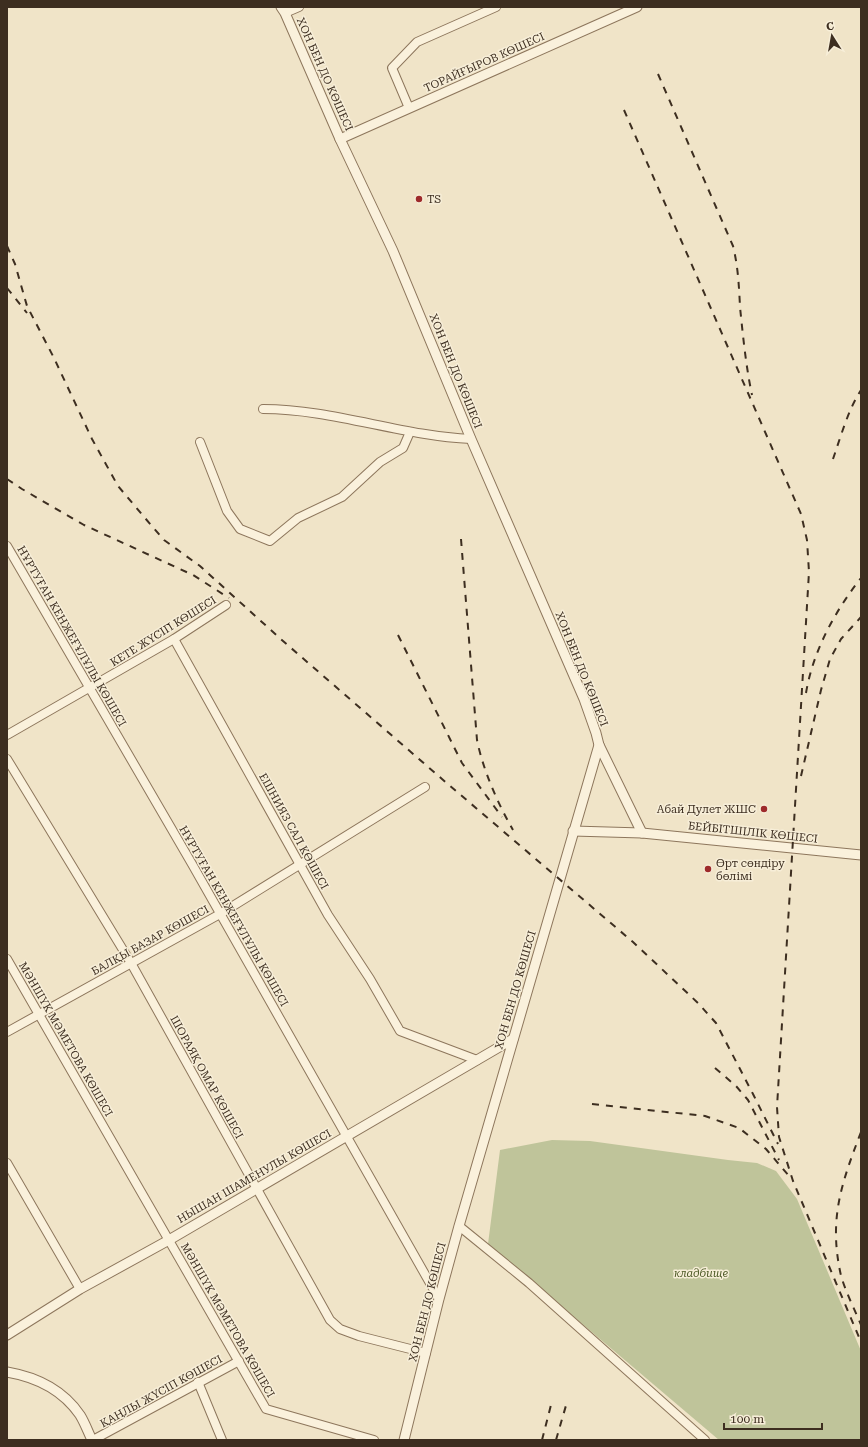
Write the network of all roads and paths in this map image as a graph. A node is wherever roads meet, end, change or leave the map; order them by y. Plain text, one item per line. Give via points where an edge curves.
1 (299, 7) edge
2 (496, 7) edge
3 (637, 7) edge
4 (283, 10) edge
5 (409, 108) junction
6 (340, 139) junction
7 (263, 409) dead end
8 (410, 432) junction
9 (471, 439) junction
10 (200, 442) dead end
11 (7, 546) edge
12 (226, 605) dead end
13 (174, 639) junction
14 (90, 688) junction
15 (7, 735) edge
16 (599, 745) junction
17 (7, 758) edge
18 (424, 787) dead end
19 (573, 831) junction
20 (642, 833) junction
21 (861, 855) edge
22 (300, 864) junction
23 (220, 914) junction
24 (7, 959) edge
25 (131, 963) junction
26 (39, 1014) junction
27 (7, 1032) edge
28 (513, 1039) junction
29 (477, 1060) junction
30 (347, 1136) junction
31 (7, 1163) edge
32 (257, 1188) junction
33 (459, 1226) junction
34 (169, 1240) junction
35 (80, 1289) junction
36 (439, 1299) junction
37 (7, 1335) edge
38 (426, 1353) junction
39 (239, 1361) junction
40 (7, 1372) edge
41 (198, 1382) junction
42 (93, 1440) edge
43 (222, 1440) edge
44 (374, 1440) edge
45 (404, 1440) edge
46 (705, 1440) edge

1 - 4 street
2 - 5 street via 417,42 392,68
3 - 5 street, ТОРАЙҒЫРОВ КӨШЕСІ
4 - 6 street, ХОН БЕН ДО КӨШЕСІ
5 - 6 street, ТОРАЙҒЫРОВ КӨШЕСІ
6 - 9 street, ХОН БЕН ДО КӨШЕСІ via 393,251
7 - 8 street via 287,409
8 - 9 street
8 - 10 street via 403,448 380,462 342,497 298,518 270,541 240,529 227,511
9 - 16 street, ХОН БЕН ДО КӨШЕСІ via 584,699
11 - 14 street, НҰРТУҒАН КЕНЖЕҒҰЛҰЛЫ КӨШЕСІ
12 - 13 street, КЕТЕ ЖҮСІП КӨШЕСІ
13 - 14 street, КЕТЕ ЖҮСІП КӨШЕСІ
13 - 22 street, ЕШНИЯЗ САЛ КӨШЕСІ
14 - 15 street, КЕТЕ ЖҮСІП КӨШЕСІ
14 - 23 street, НҰРТУҒАН КЕНЖЕҒҰЛҰЛЫ КӨШЕСІ
16 - 19 street, ХОН БЕН ДО КӨШЕСІ
16 - 20 street
17 - 25 street, ШОРАЯҚ ОМАР КӨШЕСІ
18 - 22 street, БАЛҚЫ БАЗАР КӨШЕСІ
19 - 20 street, БЕЙБІТШІЛІК КӨШЕСІ
19 - 28 street, ХОН БЕН ДО КӨШЕСІ
20 - 21 street, БЕЙБІТШІЛІК КӨШЕСІ
22 - 23 street, БАЛҚЫ БАЗАР КӨШЕСІ
22 - 29 street, ЕШНИЯЗ САЛ КӨШЕСІ via 328,915 400,1031
23 - 25 street, БАЛҚЫ БАЗАР КӨШЕСІ
23 - 30 street, НҰРТУҒАН КЕНЖЕҒҰЛҰЛЫ КӨШЕСІ
24 - 26 street, МӘНШҮК МӘМЕТОВА КӨШЕСІ
25 - 26 street, БАЛҚЫ БАЗАР КӨШЕСІ
25 - 32 street, ШОРАЯҚ ОМАР КӨШЕСІ
26 - 27 street, БАЛҚЫ БАЗАР КӨШЕСІ
26 - 34 street, МӘНШҮК МӘМЕТОВА КӨШЕСІ
28 - 29 street, НЫШАН ШАМЕНУЛЫ КӨШЕСІ
28 - 33 street, ХОН БЕН ДО КӨШЕСІ
29 - 30 street, НЫШАН ШАМЕНУЛЫ КӨШЕСІ
30 - 32 street, НЫШАН ШАМЕНУЛЫ КӨШЕСІ
30 - 36 street, НҰРТУҒАН КЕНЖЕҒҰЛҰЛЫ КӨШЕСІ
31 - 35 street
32 - 34 street, НЫШАН ШАМЕНУЛЫ КӨШЕСІ
32 - 38 street, ШОРАЯҚ ОМАР КӨШЕСІ via 330,1320 340,1329 359,1336
33 - 36 street, ХОН БЕН ДО КӨШЕСІ
33 - 46 street via 529,1283
34 - 35 street, НЫШАН ШАМЕНУЛЫ КӨШЕСІ
34 - 39 street, МӘНШҮК МӘМЕТОВА КӨШЕСІ
35 - 37 street, НЫШАН ШАМЕНУЛЫ КӨШЕСІ
36 - 38 street, ХОН БЕН ДО КӨШЕСІ
38 - 45 street, ХОН БЕН ДО КӨШЕСІ
39 - 41 street, ҚАҢЛЫ ЖҮСІП КӨШЕСІ
39 - 44 street, МӘНШҮК МӘМЕТОВА КӨШЕСІ via 266,1409
40 - 42 street via 39,1381 54,1389 69,1401
41 - 42 street, ҚАҢЛЫ ЖҮСІП КӨШЕСІ
41 - 43 street

